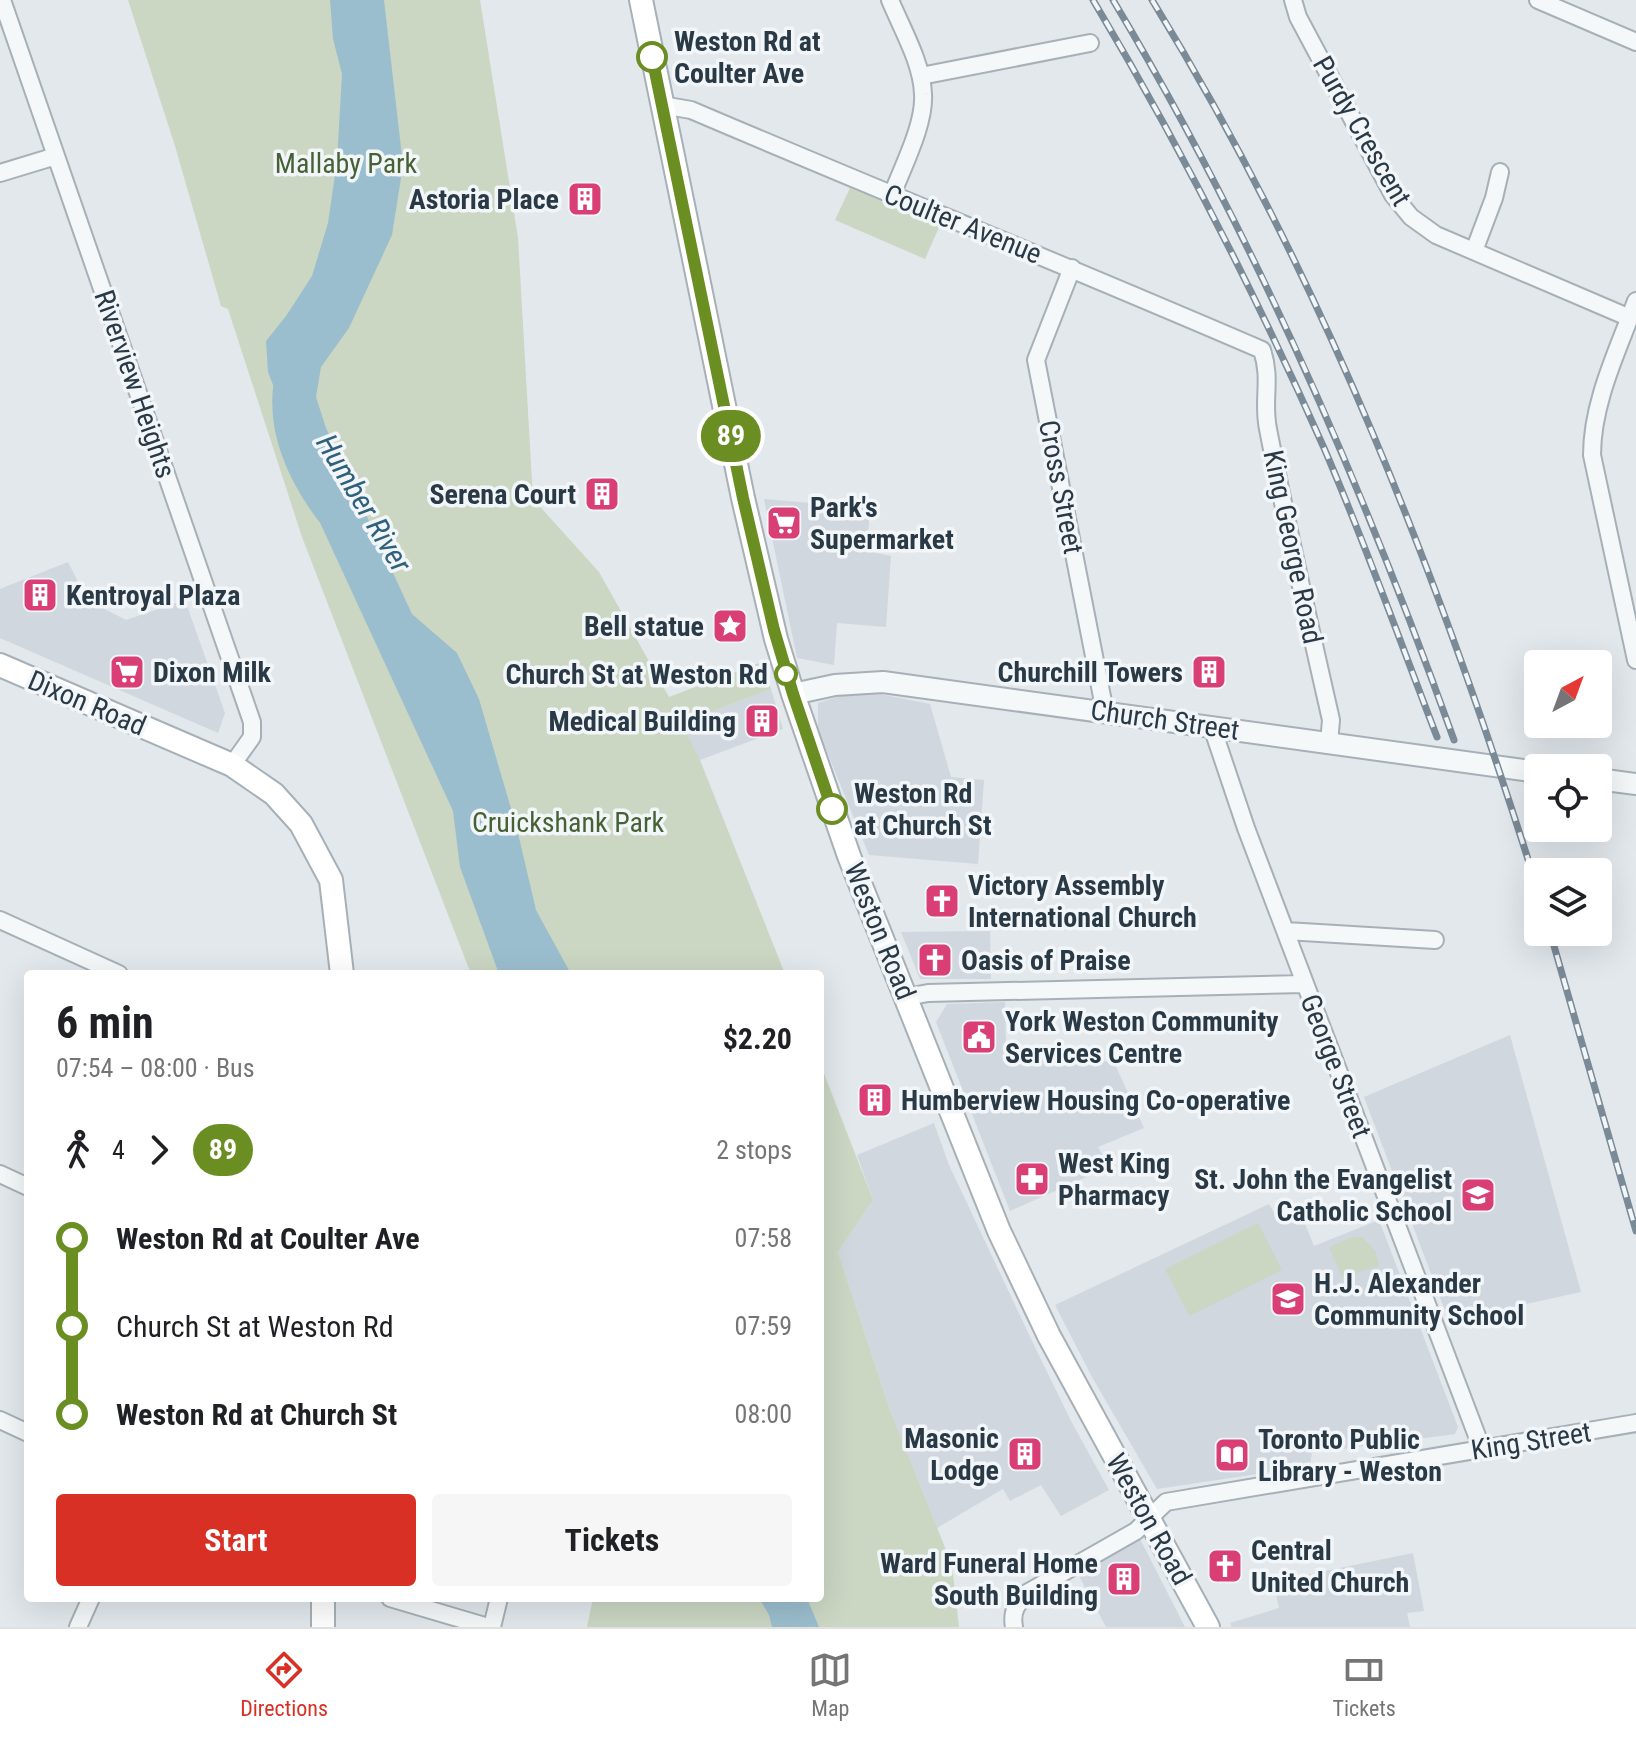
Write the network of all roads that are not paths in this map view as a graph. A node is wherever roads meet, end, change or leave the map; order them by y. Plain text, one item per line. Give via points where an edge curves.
1 (2, 0) edge
2 (641, 0) edge
3 (890, 0) edge
4 (1293, 0) edge
5 (1538, 0) edge
6 (1636, 42) edge
7 (1090, 43) dead end
8 (921, 76) junction
9 (662, 105) junction
10 (56, 156) junction
11 (1500, 172) dead end
12 (0, 173) edge
13 (892, 195) junction
14 (1474, 251) junction
15 (1072, 268) junction
16 (1636, 301) edge
17 (1630, 318) junction
18 (1262, 350) joint
19 (1636, 660) edge
20 (0, 665) edge
21 (793, 694) junction
22 (1105, 712) junction
23 (1212, 727) junction
24 (1329, 743) junction
25 (232, 765) junction
26 (1524, 770) edge
27 (1612, 781) edge
28 (1636, 784) edge
29 (0, 920) edge
30 (1286, 931) junction
31 (1435, 940) dead end
32 (110, 970) edge
33 (342, 970) edge
34 (1304, 984) junction
35 (907, 997) junction
36 (0, 1174) edge
37 (24, 1185) edge
38 (0, 1420) edge
39 (1636, 1423) edge
40 (24, 1431) edge
41 (1482, 1449) junction
42 (1149, 1518) junction
43 (89, 1602) edge
44 (323, 1602) edge
45 (404, 1602) edge
46 (498, 1602) edge
47 (78, 1627) edge
48 (323, 1627) edge
49 (490, 1627) edge
50 (1014, 1627) edge
51 (1208, 1627) edge

1 - 10 street, Riverview Heights
2 - 9 main road, Weston Road
3 - 8 street
4 - 14 street, Purdy Crescent via 1393,195 1436,235
5 - 6 street
7 - 8 street
8 - 13 street via 921,118
9 - 13 street, Coulter Avenue via 691,110
9 - 21 main road, Weston Road via 743,498
10 - 12 street
10 - 25 street, Riverview Heights via 252,722 252,737
11 - 14 street
13 - 15 street, Coulter Avenue
14 - 17 street, Purdy Crescent
15 - 18 street, Coulter Avenue
15 - 22 street, Cross Street via 1036,360
16 - 17 street
17 - 19 street via 1597,408 1592,455
18 - 24 street, King George Road via 1268,368 1266,417 1331,720
20 - 25 main road, Dixon Road
21 - 22 street, Church Street via 883,682
21 - 35 main road, Weston Road via 849,856
22 - 23 street, Church Street
23 - 24 street, Church Street
23 - 30 street, George Street
24 - 26 street, Church Street
25 - 33 main road, Dixon Road via 274,794 301,824 331,880
27 - 28 street
29 - 32 street
30 - 31 street
30 - 34 street, George Street
34 - 35 street
34 - 41 street, George Street
35 - 42 main road, Weston Road via 1021,1278
36 - 37 street
38 - 40 street
39 - 41 street, King Street
41 - 42 street, King Street via 1166,1502
42 - 50 street, King Street via 1136,1531 1027,1593 1015,1606
42 - 51 main road, Weston Road
43 - 47 street
44 - 48 main road
45 - 49 street
46 - 49 street

